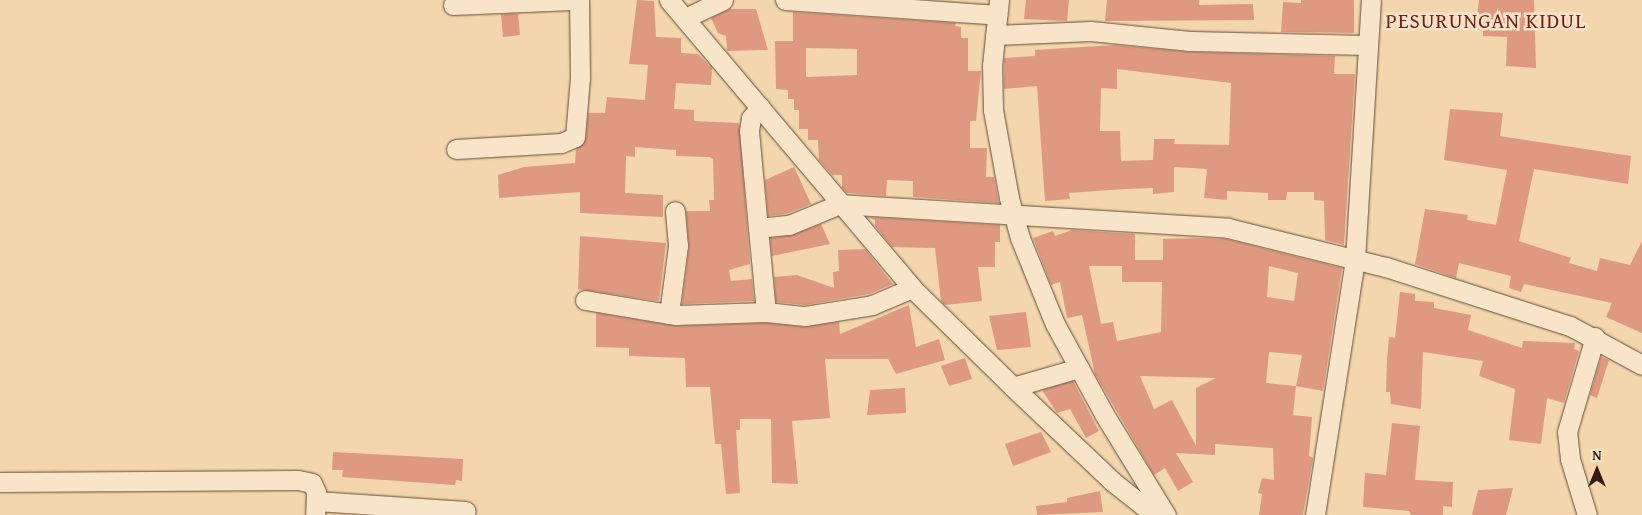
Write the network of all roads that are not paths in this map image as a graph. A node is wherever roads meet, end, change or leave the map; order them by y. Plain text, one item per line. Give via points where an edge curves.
1 (573, 0) edge
2 (579, 0) edge
3 (669, 0) edge
4 (723, 0) edge
5 (785, 0) edge
6 (1371, 0) edge
7 (453, 5) dead end
8 (998, 8) edge
9 (685, 18) junction
10 (995, 34) junction
11 (1368, 45) junction
12 (756, 112) junction
13 (456, 149) dead end
14 (831, 208) junction
15 (676, 212) dead end
16 (1014, 215) junction
17 (758, 228) junction
18 (1360, 261) junction
19 (904, 292) junction
20 (585, 300) dead end
21 (766, 312) junction
22 (669, 314) junction
23 (1595, 337) junction
24 (1642, 365) edge
25 (1079, 368) junction
26 (1013, 387) junction
27 (0, 482) edge
28 (315, 508) edge
29 (466, 511) dead end
30 (1155, 515) edge
31 (1166, 515) edge
32 (1315, 515) edge
33 (1587, 515) edge

1 - 7 street
2 - 13 street via 580,78 576,137 561,143
3 - 9 street
4 - 9 street
5 - 8 street
6 - 11 street
8 - 10 street
9 - 12 street
10 - 11 street via 1091,31 1189,41
10 - 16 street via 993,110
11 - 18 street
12 - 14 street
12 - 17 street via 748,131
14 - 16 street
14 - 17 street via 789,225
14 - 19 street
15 - 22 street via 678,246
16 - 18 street via 1211,225
16 - 25 street via 1034,279
17 - 21 street
18 - 23 street via 1570,326
18 - 32 street
19 - 21 street via 872,305 811,316
19 - 26 street
20 - 22 street
21 - 22 street
23 - 24 street
23 - 33 street via 1567,432 1570,459
25 - 26 street
25 - 31 street
26 - 30 street via 1098,470
27 - 28 street via 298,480 312,483
28 - 29 street

